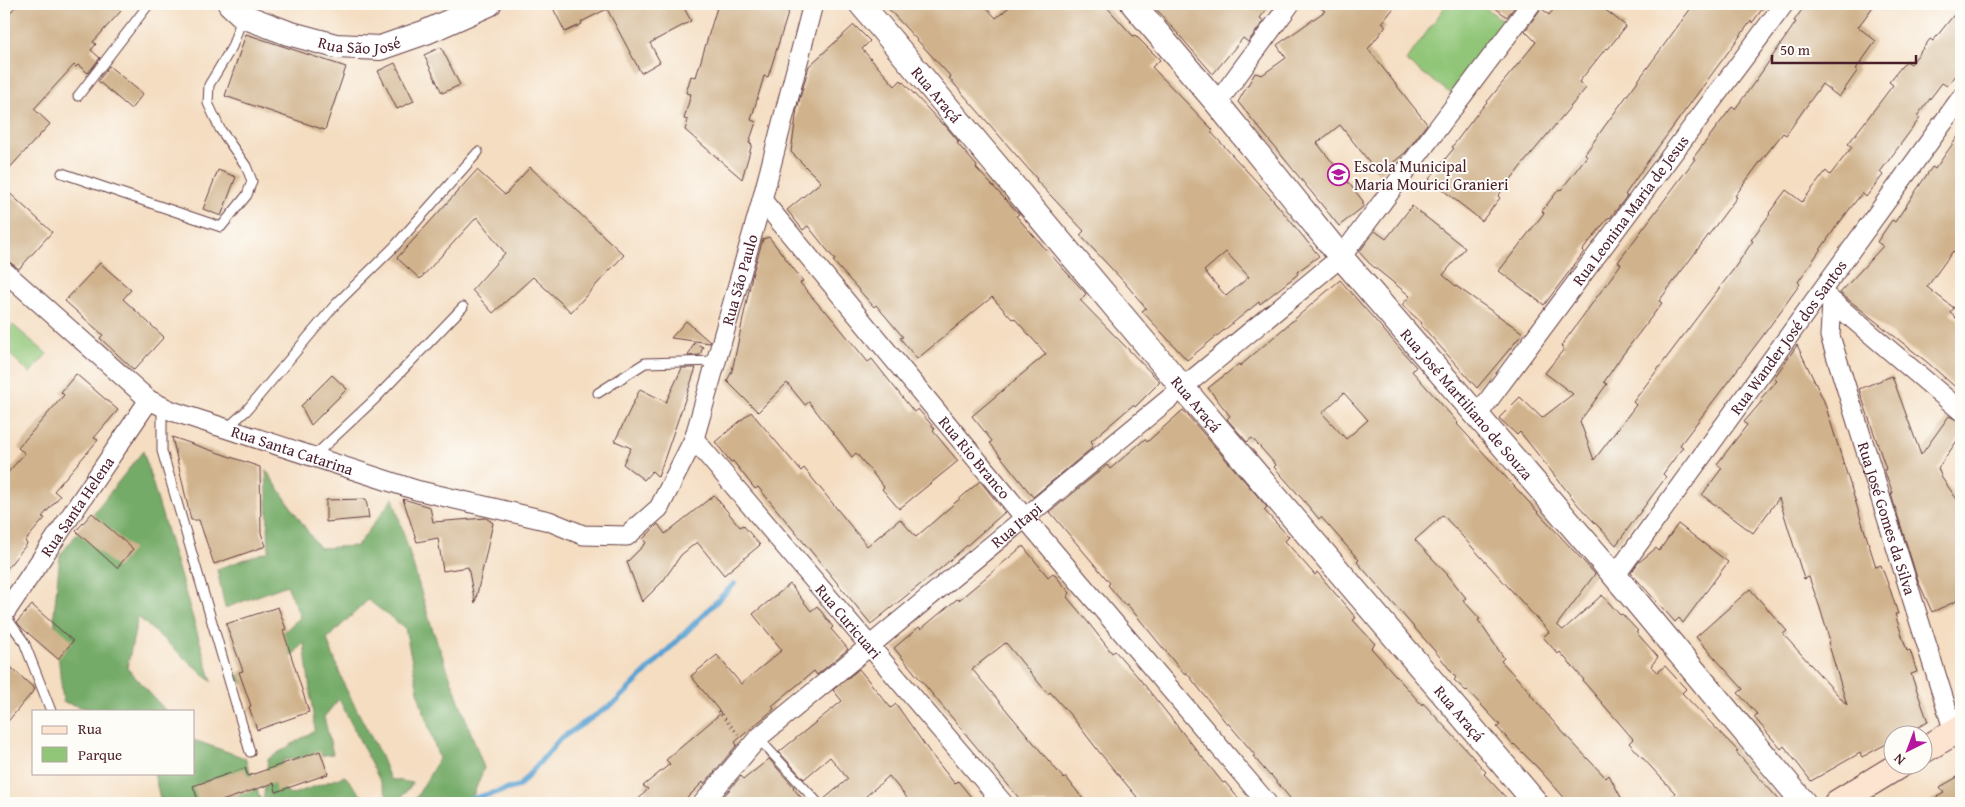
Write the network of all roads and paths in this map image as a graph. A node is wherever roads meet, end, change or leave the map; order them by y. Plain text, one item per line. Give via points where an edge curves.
1 (149, 4) edge
2 (489, 4) edge
3 (813, 4) edge
4 (861, 4) edge
5 (1132, 4) edge
6 (1290, 4) edge
7 (1531, 4) edge
8 (1784, 4) edge
9 (236, 10) edge
10 (78, 96) dead end
11 (1961, 98) edge
12 (1217, 103) junction
13 (478, 152) dead end
14 (62, 173) dead end
15 (762, 200) junction
16 (1341, 257) junction
17 (4, 271) edge
18 (1827, 297) junction
19 (463, 307) dead end
20 (716, 361) junction
21 (1183, 388) junction
22 (598, 393) dead end
23 (155, 403) junction
24 (1961, 411) edge
25 (1476, 417) junction
26 (226, 429) junction
27 (694, 439) junction
28 (313, 457) junction
29 (1025, 518) junction
30 (627, 536) joint
31 (1615, 576) junction
32 (4, 614) edge
33 (869, 646) junction
34 (51, 710) edge
35 (718, 711) dead end
36 (1958, 730) edge
37 (754, 743) junction
38 (1932, 745) edge
39 (250, 752) dead end
40 (1885, 774) edge
41 (703, 803) edge
42 (818, 803) edge
43 (1002, 803) edge
44 (1267, 803) edge
45 (1536, 803) edge
46 (1804, 803) edge
47 (1837, 803) edge

1 - 10 lane
2 - 9 street, Rua São José via 380,48 336,46 288,33
3 - 15 street, Rua São Paulo
4 - 21 street, Rua Araçá
5 - 12 street, Rua José Martiliano de Souza
6 - 12 street
7 - 16 street, Rua Itapi
8 - 25 street, Rua Leonina Maria de Jesus
9 - 14 lane via 232,47 209,85 208,103 252,181 247,195 221,227
11 - 18 street, Rua Wander José dos Santos
12 - 16 street, Rua José Martiliano de Souza
13 - 26 lane via 394,247 335,305 246,411
15 - 20 street, Rua São Paulo
15 - 29 street, Rua Rio Branco
16 - 21 street, Rua Itapi
16 - 25 street, Rua José Martiliano de Souza
17 - 23 street, Rua Santa Catarina
18 - 24 street
18 - 31 street, Rua Wander José dos Santos
18 - 36 street, Rua José Gomes da Silva via 1830,336
19 - 28 lane via 375,399
20 - 22 lane via 645,363
20 - 27 street, Rua São Paulo
21 - 29 street, Rua Itapi
21 - 45 street, Rua Araçá
23 - 26 street, Rua Santa Catarina
23 - 32 street, Rua Santa Helena
23 - 39 lane via 162,452
25 - 31 street, Rua José Martiliano de Souza
26 - 28 street, Rua Santa Catarina
27 - 30 street, Rua São Paulo via 659,508
27 - 33 street, Rua Curicuari
28 - 30 street, Rua Santa Catarina via 416,490 549,521 583,535
29 - 33 street, Rua Itapi
29 - 44 street, Rua Rio Branco
31 - 46 street, Rua José Martiliano de Souza
32 - 34 lane via 24,642
33 - 37 street, Rua Itapi
33 - 43 street, Rua Curicuari
35 - 37 path
36 - 38 main road
37 - 41 street, Rua Itapi
37 - 42 lane
40 - 47 main road

